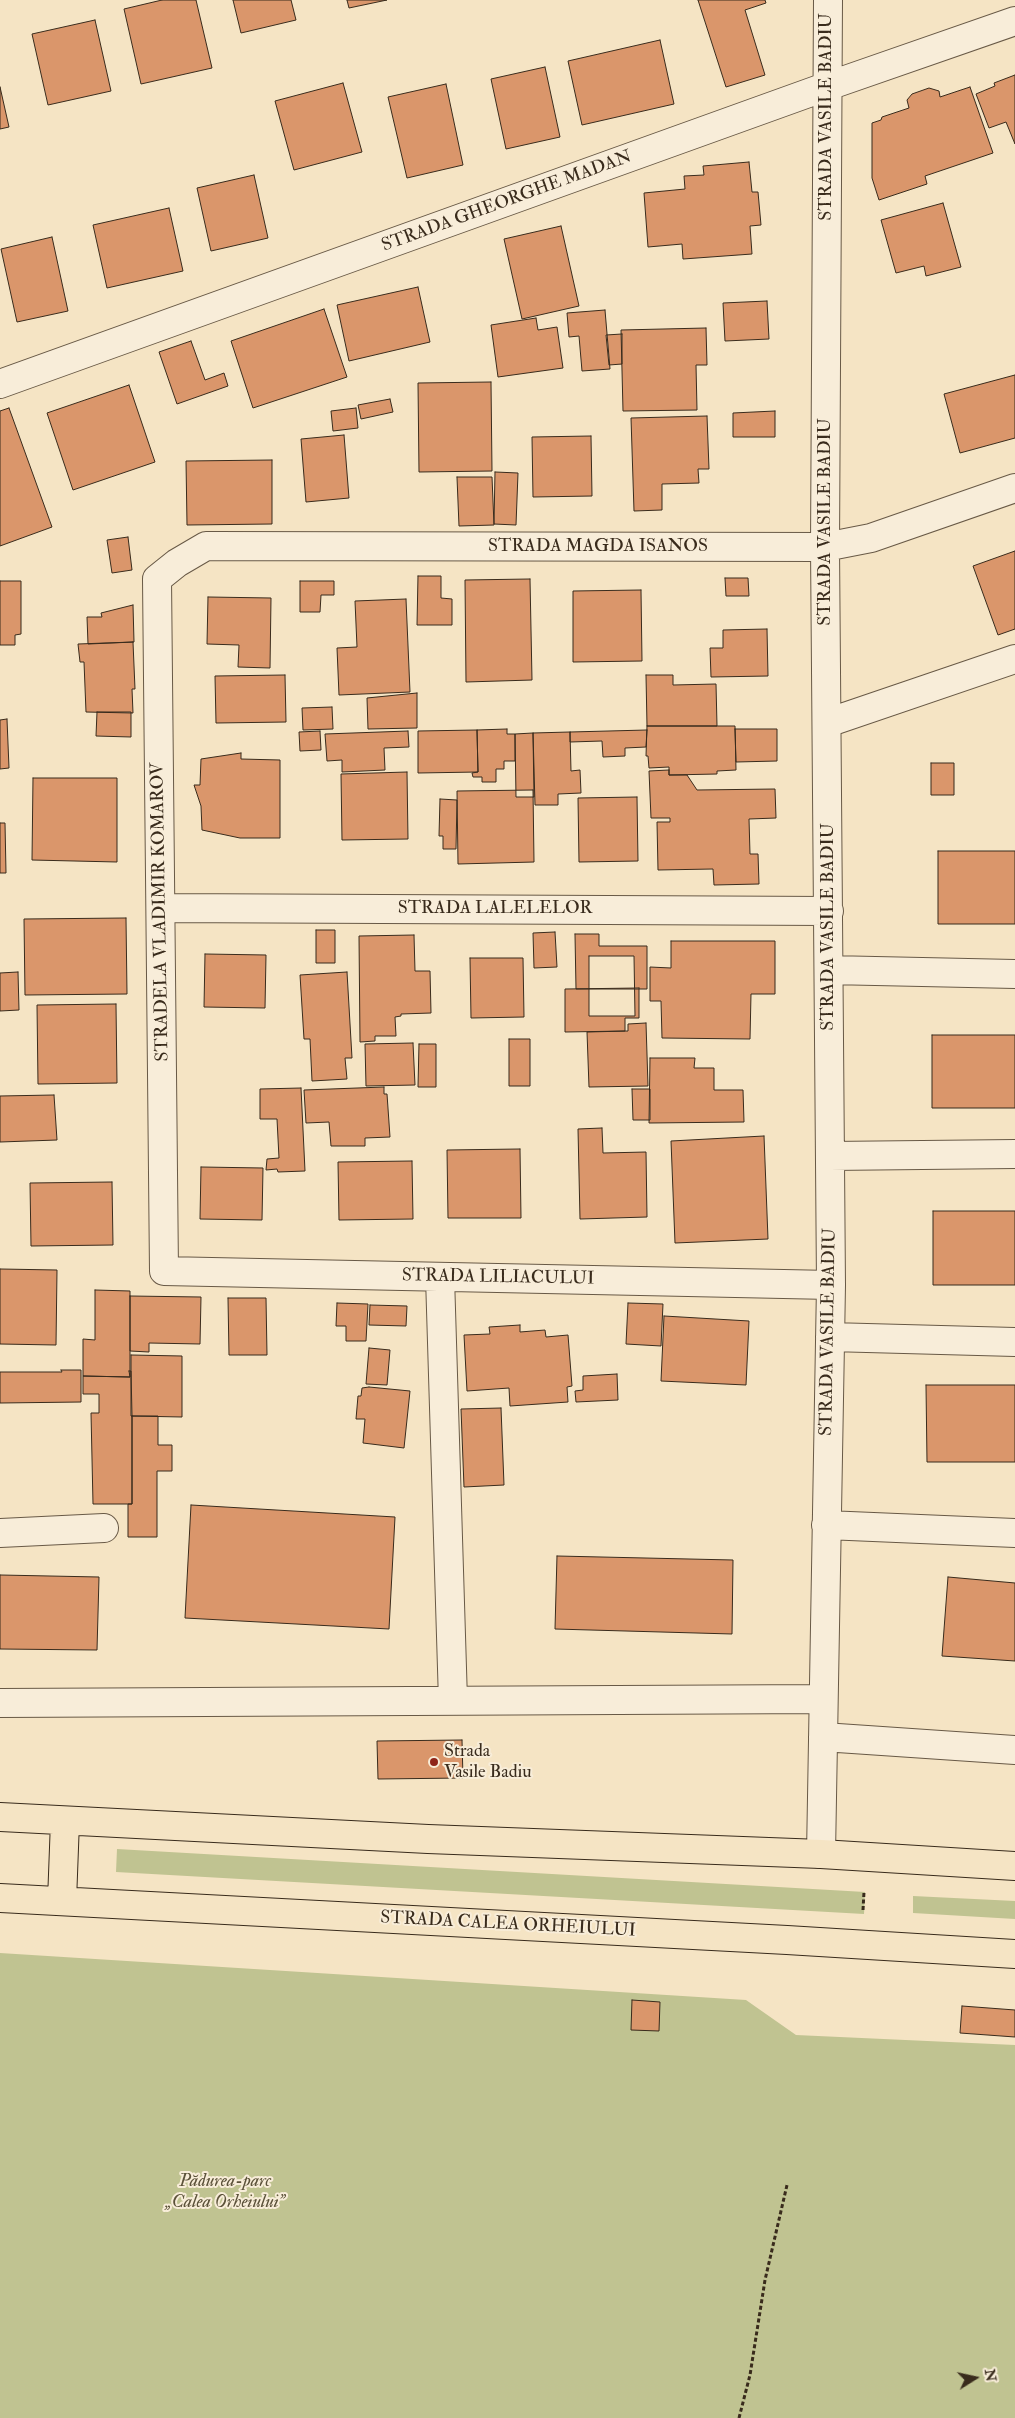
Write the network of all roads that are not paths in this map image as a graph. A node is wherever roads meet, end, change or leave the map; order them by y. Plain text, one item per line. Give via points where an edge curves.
1 (828, 0) edge
2 (1015, 21) edge
3 (828, 86) junction
4 (0, 384) edge
5 (1015, 488) edge
6 (825, 548) junction
7 (177, 563) joint
8 (1015, 659) edge
9 (827, 723) junction
10 (161, 908) junction
11 (829, 911) junction
12 (829, 970) junction
13 (1015, 974) edge
14 (1015, 1154) edge
15 (830, 1156) junction
16 (164, 1271) joint
17 (440, 1277) junction
18 (831, 1285) junction
19 (830, 1337) junction
20 (1015, 1342) edge
21 (826, 1525) junction
22 (104, 1528) dead end
23 (1015, 1533) edge
24 (0, 1534) edge
25 (823, 1698) junction
26 (453, 1701) junction
27 (0, 1703) edge
28 (823, 1737) junction
29 (1015, 1750) edge
30 (0, 1817) edge
31 (65, 1821) junction
32 (821, 1854) junction
33 (1015, 1866) edge
34 (0, 1898) edge
35 (62, 1901) junction
36 (1015, 1954) edge

1 - 3 street, STRADA VASILE BADIU
2 - 3 street, STRADA GHEORGHE MADAN
3 - 4 street, STRADA GHEORGHE MADAN
3 - 6 street, STRADA VASILE BADIU
5 - 6 street, STRADA MAGDA ISANOS via 871,538
6 - 7 street, STRADA MAGDA ISANOS via 206,546
6 - 9 street, STRADA VASILE BADIU
7 - 10 street, STRADELA VLADIMIR KOMAROV via 158,579
8 - 9 street
9 - 11 street, STRADA VASILE BADIU
10 - 11 street, STRADA LALELELOR
10 - 16 street, STRADELA VLADIMIR KOMAROV
11 - 12 street, STRADA VASILE BADIU
12 - 13 street
12 - 15 street, STRADA VASILE BADIU
14 - 15 street
15 - 18 street, STRADA VASILE BADIU
16 - 17 street, STRADA LILIACULUI
17 - 18 street, STRADA LILIACULUI
17 - 26 street
18 - 19 street, STRADA VASILE BADIU
19 - 20 street
19 - 21 street, STRADA VASILE BADIU
21 - 23 street
21 - 25 street, STRADA VASILE BADIU
22 - 24 street
25 - 26 street
25 - 28 street, STRADA VASILE BADIU
26 - 27 street
28 - 29 street
28 - 32 street, STRADA VASILE BADIU
30 - 31 highway
31 - 32 highway
31 - 35 highway
32 - 33 highway
34 - 35 highway, STRADA CALEA ORHEIULUI
35 - 36 highway, STRADA CALEA ORHEIULUI

